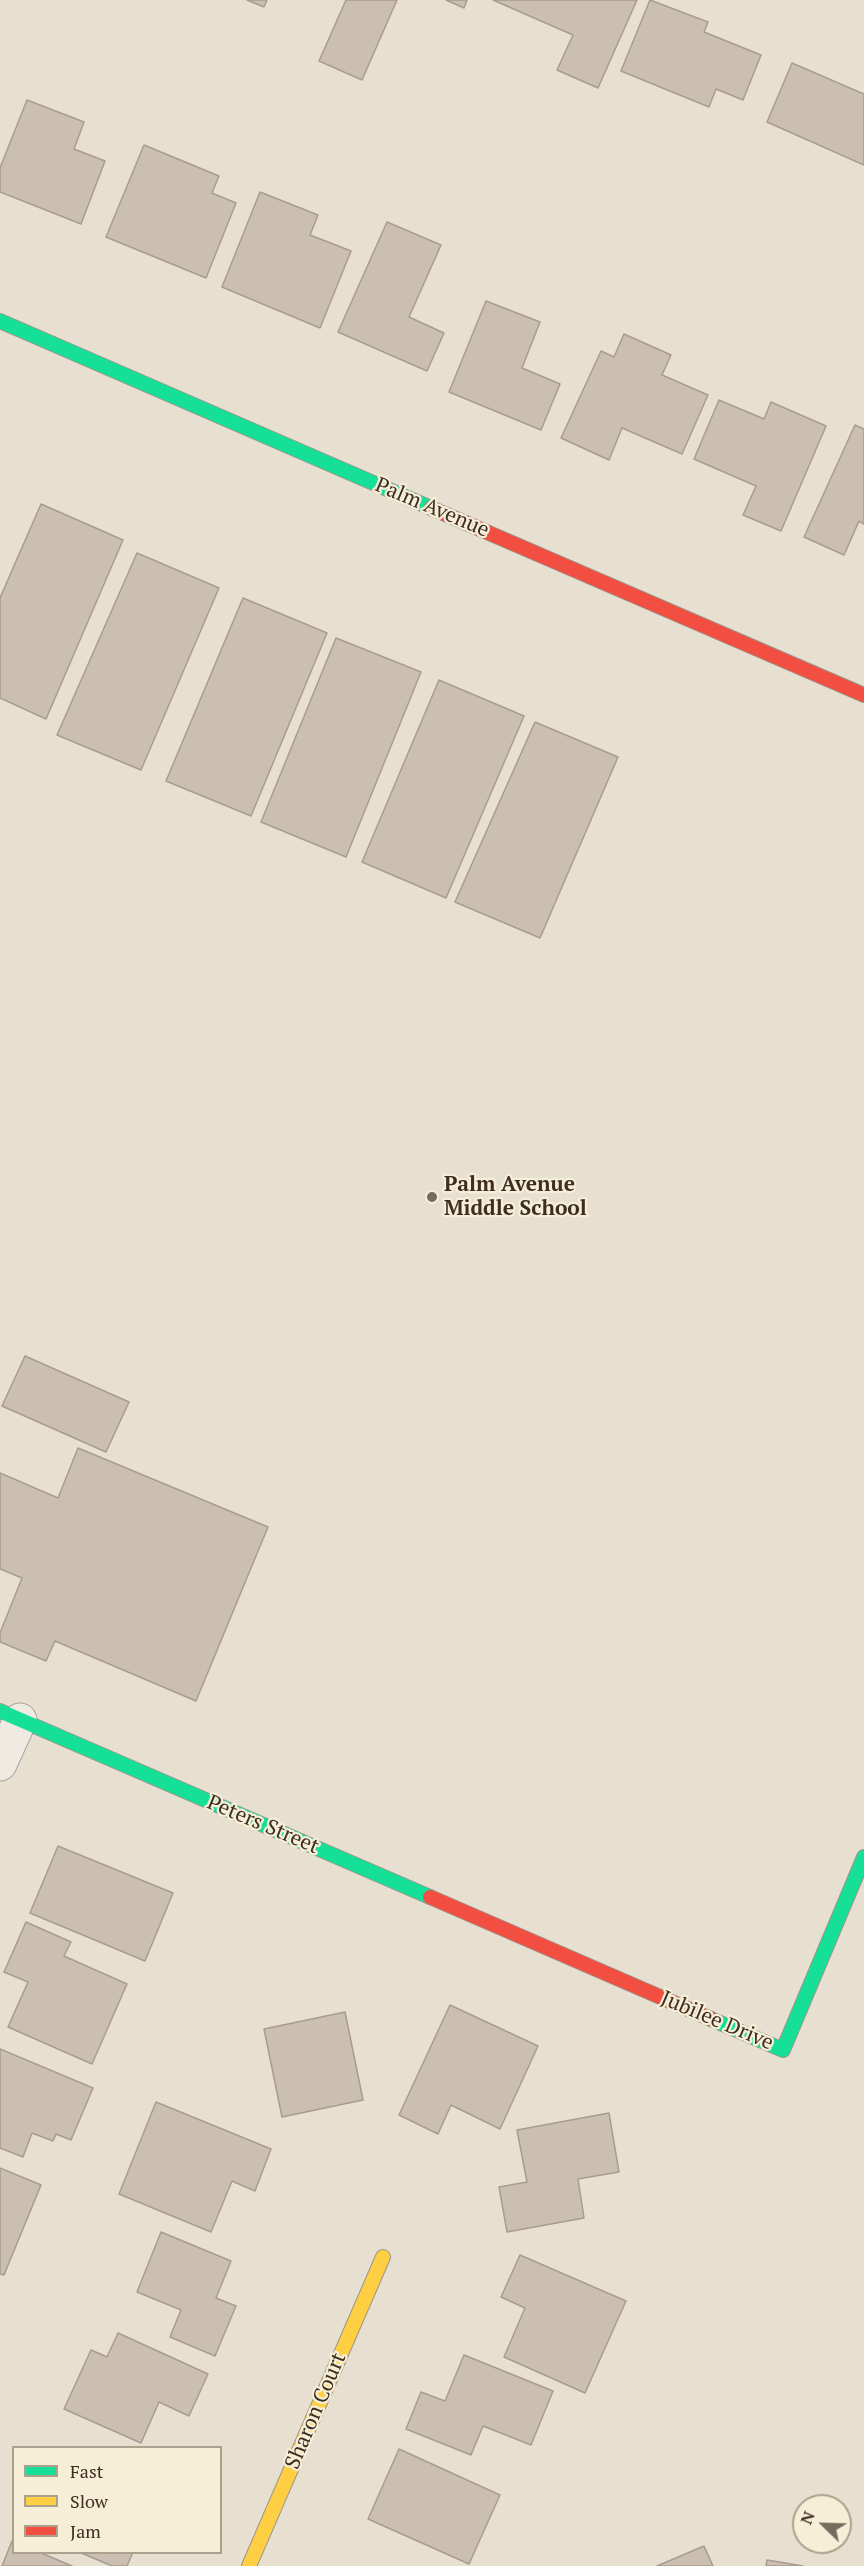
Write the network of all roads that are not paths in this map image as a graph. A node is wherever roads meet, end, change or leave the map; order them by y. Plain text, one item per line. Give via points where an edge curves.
1 (0, 321) edge
2 (864, 695) edge
3 (10, 1715) edge
4 (0, 1764) edge
5 (864, 1857) edge
6 (526, 1939) joint
7 (383, 2256) dead end
8 (249, 2566) edge

1 - 2 street, Palm Avenue
3 - 4 street
3 - 6 street, Peters Street
5 - 6 street, Jubilee Drive via 783,2050
7 - 8 street, Sharon Court

